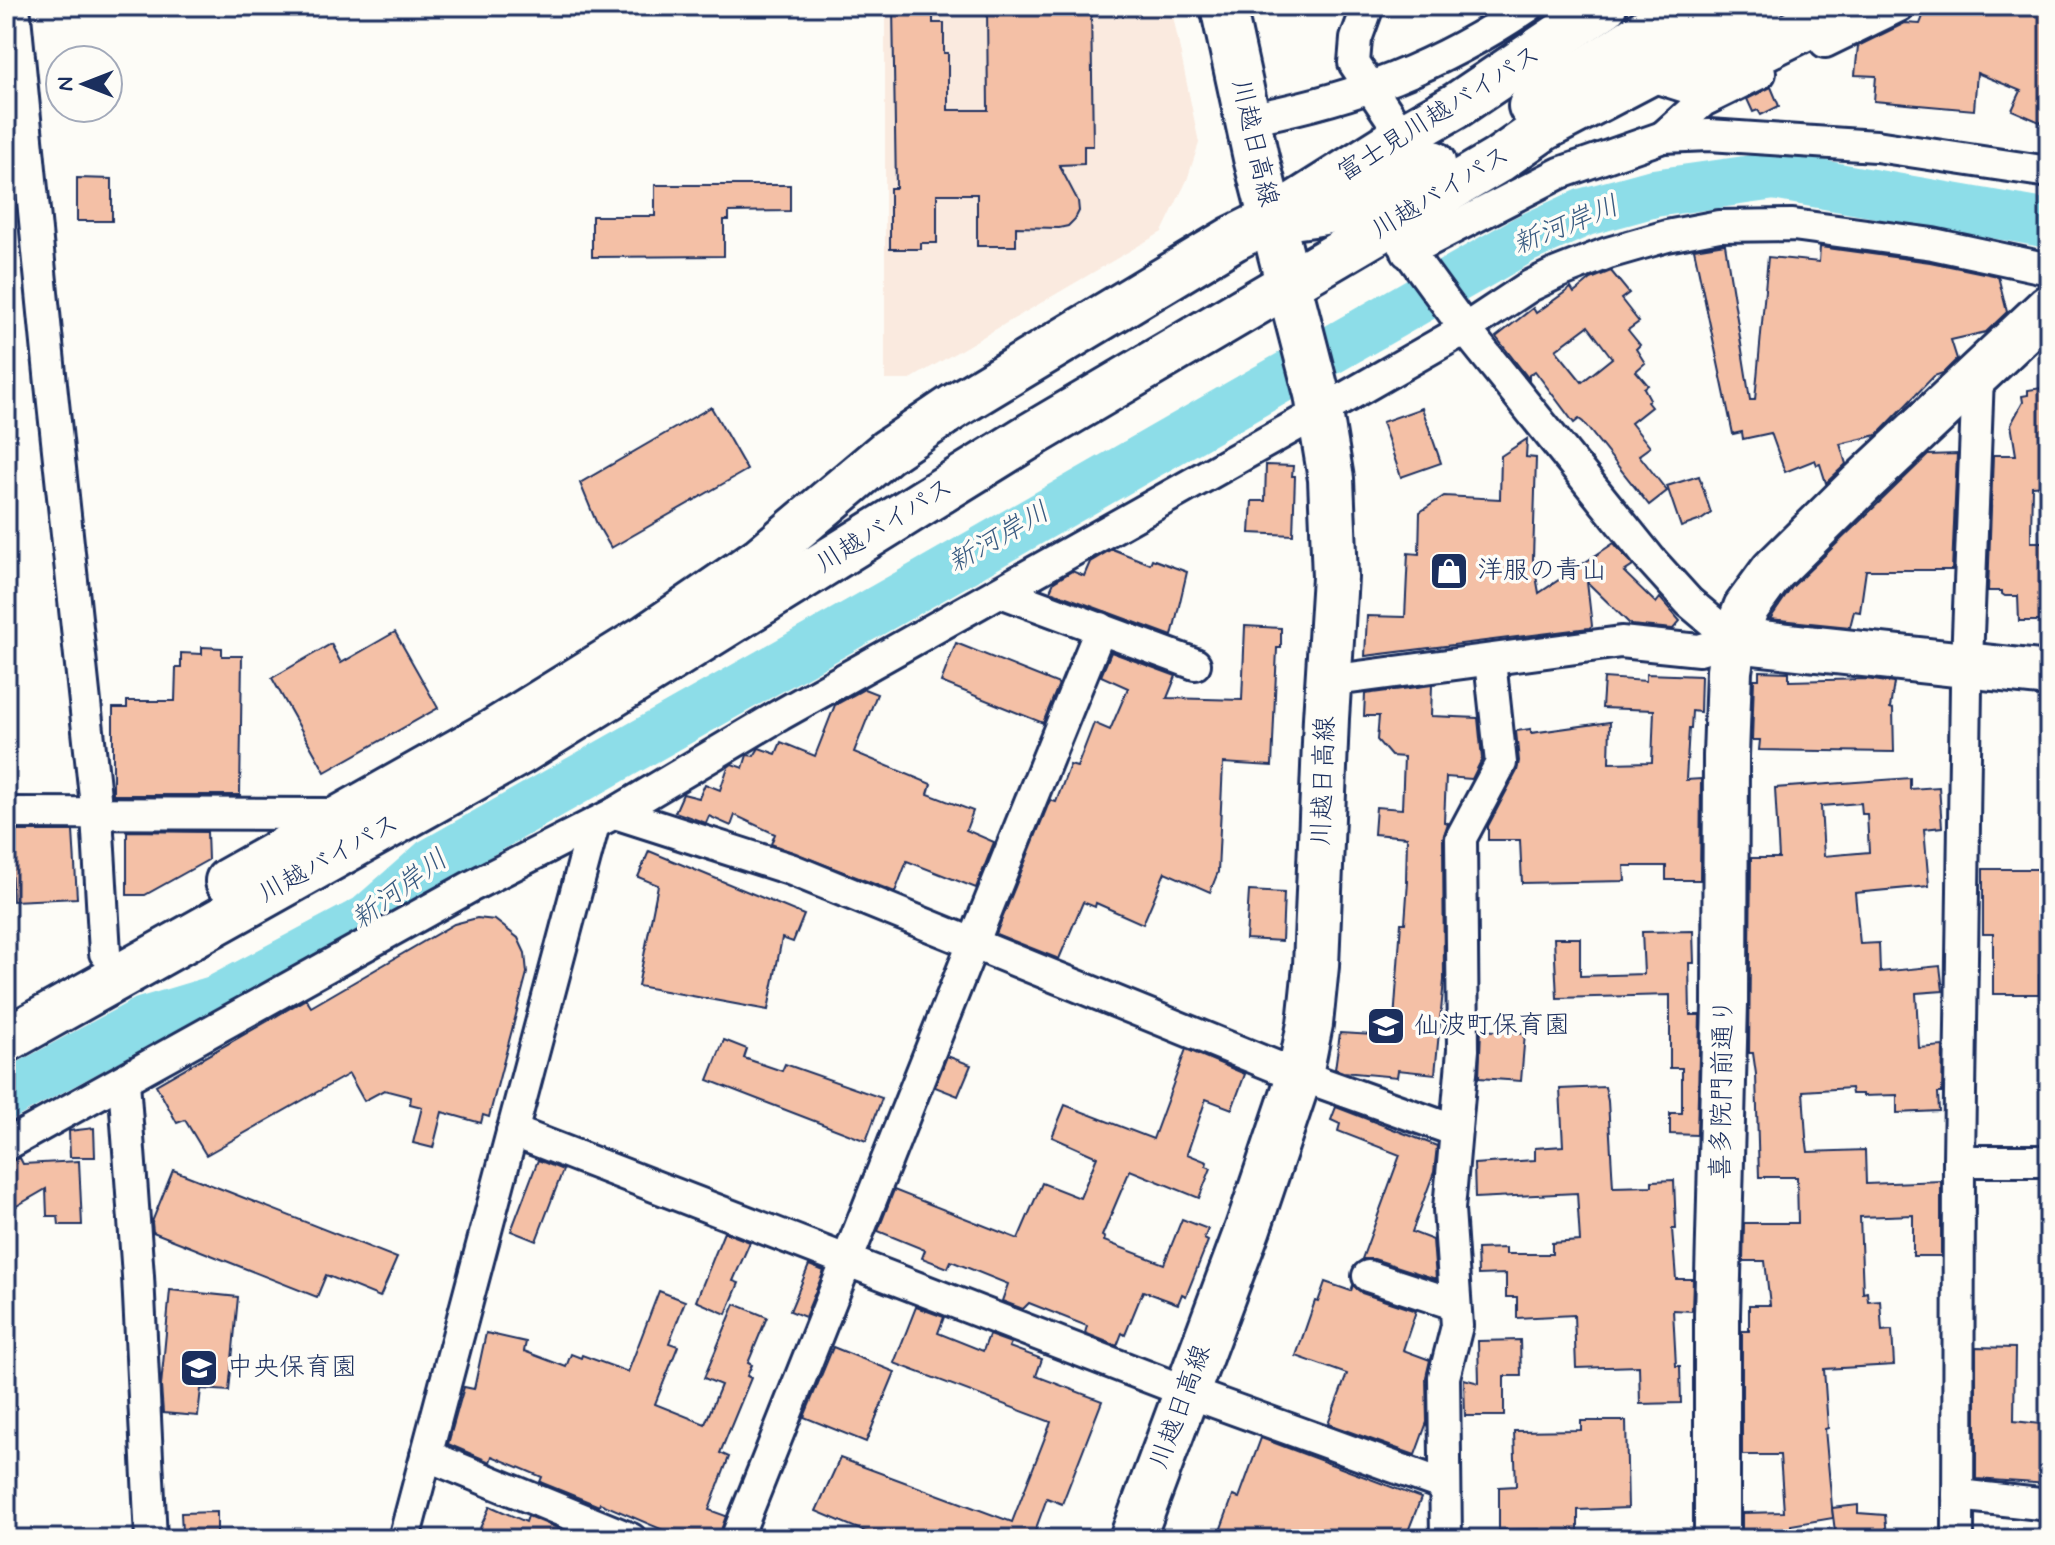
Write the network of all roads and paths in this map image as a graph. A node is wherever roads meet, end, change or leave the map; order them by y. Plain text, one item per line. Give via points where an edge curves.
1 (14, 6) edge
2 (1223, 6) edge
3 (1368, 6) edge
4 (1529, 6) edge
5 (1604, 6) edge
6 (1685, 6) edge
7 (1699, 6) edge
8 (1760, 6) edge
9 (1899, 6) edge
10 (1839, 11) edge
11 (1655, 70) junction
12 (1371, 88) junction
13 (1247, 119) junction
14 (1544, 128) junction
15 (1403, 136) junction
16 (1663, 137) junction
17 (2049, 172) edge
18 (1272, 219) junction
19 (1404, 246) junction
20 (2049, 269) edge
21 (1288, 282) junction
22 (2049, 307) edge
23 (1459, 320) junction
24 (1978, 376) junction
25 (1319, 403) junction
26 (1001, 592) junction
27 (1101, 628) junction
28 (1734, 640) junction
29 (1490, 661) junction
30 (1195, 664) dead end
31 (1967, 664) junction
32 (2049, 674) edge
33 (1328, 681) junction
34 (6, 813) edge
35 (343, 814) junction
36 (97, 815) junction
37 (605, 819) junction
38 (975, 944) junction
39 (105, 953) junction
40 (6, 1011) edge
41 (6, 1040) edge
42 (1300, 1074) junction
43 (124, 1081) junction
44 (1456, 1129) junction
45 (512, 1131) junction
46 (6, 1145) edge
47 (1959, 1161) junction
48 (2049, 1161) edge
49 (849, 1261) junction
50 (1368, 1276) dead end
51 (1454, 1304) junction
52 (1187, 1392) junction
53 (426, 1455) junction
54 (1444, 1485) junction
55 (1958, 1495) junction
56 (2049, 1505) edge
57 (151, 1539) edge
58 (404, 1539) edge
59 (631, 1539) edge
60 (736, 1539) edge
61 (1132, 1539) edge
62 (1446, 1539) edge
63 (1717, 1539) edge
64 (1958, 1539) edge

1 - 36 street
2 - 13 main road, 川越日高線
3 - 12 street via 1353,54
4 - 12 street via 1438,61
5 - 15 main road, 富士見川越バイパス
6 - 18 main road via 1528,108 1388,190 1336,211
7 - 14 main road
8 - 11 main road, 川越バイパス
9 - 16 street via 1703,101
10 - 11 main road via 1695,79
11 - 14 main road, 川越バイパス
12 - 13 street
12 - 15 street
13 - 18 main road, 川越日高線
14 - 19 main road, 川越バイパス via 1497,161
15 - 18 main road, 富士見川越バイパス
16 - 17 street via 1876,146
16 - 19 street via 1560,173
18 - 19 street
18 - 21 main road, 川越日高線
18 - 35 main road, 川越バイパス via 955,406 887,452 759,560 648,636 493,732
19 - 21 main road, 川越バイパス
19 - 23 street
20 - 23 street via 1933,244 1793,225 1719,226 1608,253
21 - 25 main road, 川越日高線
21 - 41 main road, 川越バイパス via 519,753
22 - 24 main road, 喜多院門前通り
23 - 25 street
23 - 28 street via 1650,559
24 - 28 main road, 喜多院門前通り via 1773,571 1746,608
24 - 31 street
25 - 26 street
25 - 33 main road, 川越日高線 via 1331,479 1335,577
26 - 27 street
26 - 37 street
27 - 30 street
27 - 38 street
28 - 29 street via 1699,650 1621,642
28 - 31 main road
28 - 63 main road, 喜多院門前通り via 1726,756
29 - 33 street
29 - 44 street via 1501,763 1461,838 1463,1050
31 - 32 main road
31 - 47 street
33 - 42 main road, 川越日高線 via 1316,966
34 - 36 street
35 - 36 street
35 - 39 main road, 川越バイパス
36 - 39 street
37 - 38 street via 790,869
37 - 43 street via 470,887
37 - 45 street
38 - 42 street
38 - 49 street
39 - 40 main road, 川越バイパス
42 - 44 street
42 - 52 main road, 川越日高線
43 - 46 street
43 - 57 street
44 - 51 street via 1449,1209
45 - 49 street
45 - 53 street
47 - 48 street
47 - 55 street
49 - 52 street
49 - 60 street
50 - 51 street
51 - 54 street via 1457,1326 1444,1377
52 - 54 street
52 - 61 main road, 川越日高線
53 - 58 street
53 - 59 street
54 - 62 street
55 - 56 street
55 - 64 street

